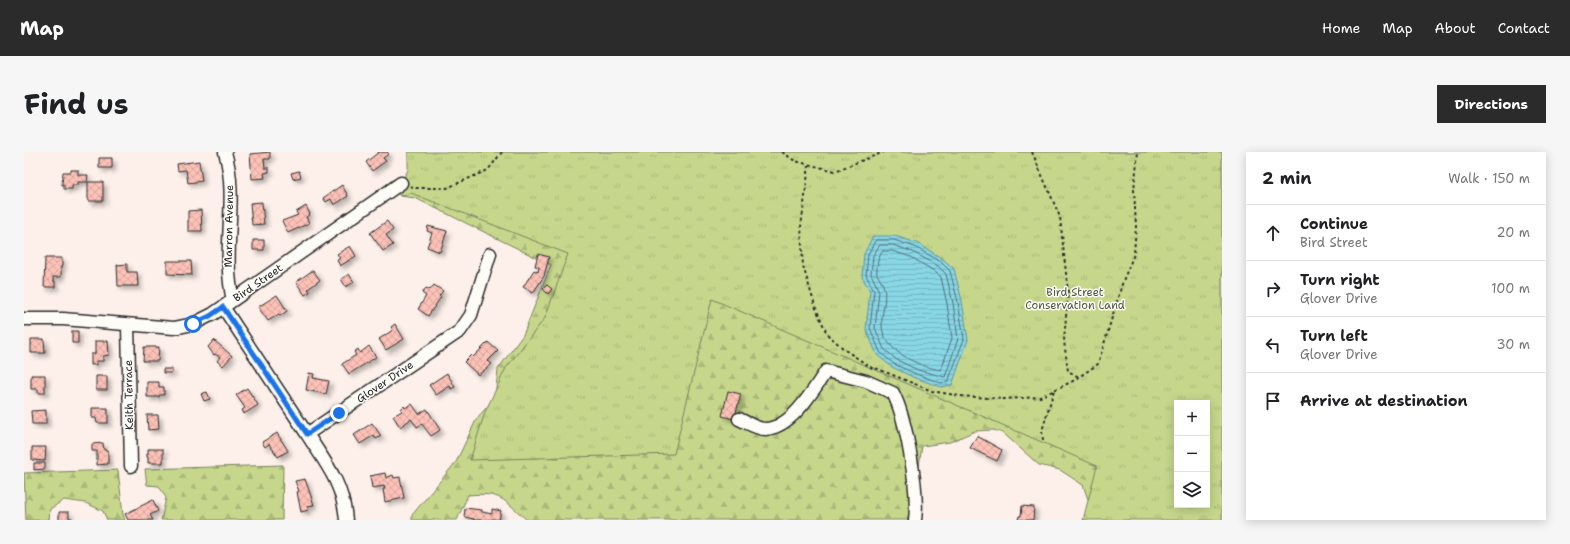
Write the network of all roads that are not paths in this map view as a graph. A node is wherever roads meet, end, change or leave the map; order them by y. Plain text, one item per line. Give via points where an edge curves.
1 (225, 152) edge
2 (401, 183) road end
3 (490, 254) dead end
4 (234, 300) junction
5 (223, 307) junction
6 (24, 319) edge
7 (128, 325) junction
8 (739, 419) dead end
9 (307, 434) junction
10 (130, 466) dead end
11 (346, 520) edge
12 (915, 520) edge

1 - 4 street, Marron Avenue via 231,187 229,282
2 - 4 street, Bird Street
3 - 9 street, Glover Drive via 471,315 460,331
4 - 5 street, Bird Street
5 - 7 street, Bird Street via 193,324 174,328
5 - 9 street
6 - 7 street, Bird Street via 63,319
7 - 10 street, Keith Terrace
8 - 12 street via 763,429 778,427 804,404 826,371 866,381 893,393 902,416 910,457 915,492
9 - 11 street via 339,486

